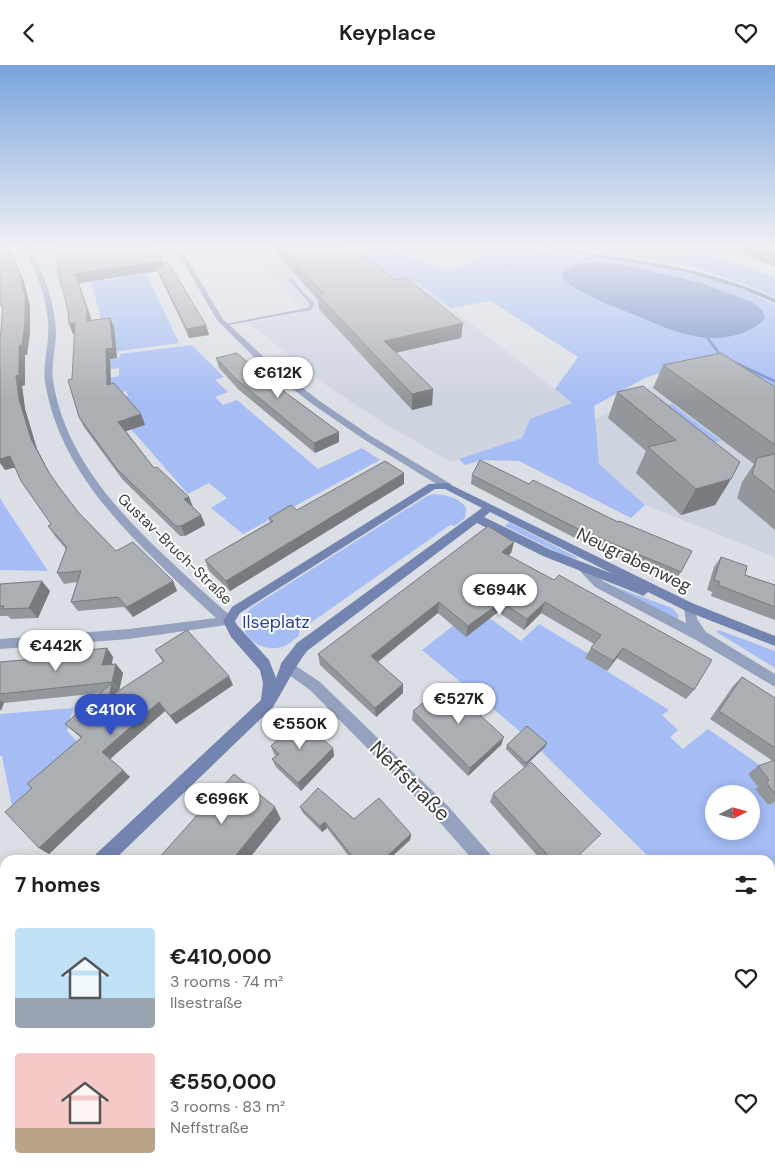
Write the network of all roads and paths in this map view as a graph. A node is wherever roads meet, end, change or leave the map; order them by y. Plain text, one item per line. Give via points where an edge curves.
1 (48, 298) edge
2 (207, 298) edge
3 (307, 298) edge
4 (225, 325) junction
5 (447, 486) junction
6 (489, 508) junction
7 (476, 518) junction
8 (584, 569) junction
9 (690, 607) junction
10 (229, 621) junction
11 (701, 636) junction
12 (775, 641) edge
13 (0, 644) edge
14 (265, 665) junction
15 (287, 666) junction
16 (775, 681) edge
17 (268, 703) junction
18 (107, 855) edge
19 (480, 855) edge

1 - 10 street, Gustav-Bruch-Straße via 52,335 49,379 59,426 70,450 86,477 122,521
2 - 4 street
3 - 4 lane via 312,304 309,309
4 - 5 street via 266,364 318,403
5 - 6 main road
5 - 10 main road via 434,486 422,492 251,599 236,610
6 - 7 main road
6 - 9 main road, Neugrabenweg
7 - 8 main road, Neugrabenweg
7 - 15 main road via 302,647
8 - 9 main road, Neugrabenweg
8 - 11 street via 599,584
9 - 11 street via 691,620
9 - 12 main road
10 - 13 street via 119,635
10 - 14 main road via 232,631
11 - 16 street
14 - 15 main road
14 - 17 main road via 270,682
15 - 17 main road
15 - 19 street, Neffstraße via 315,686 442,812
17 - 18 main road

